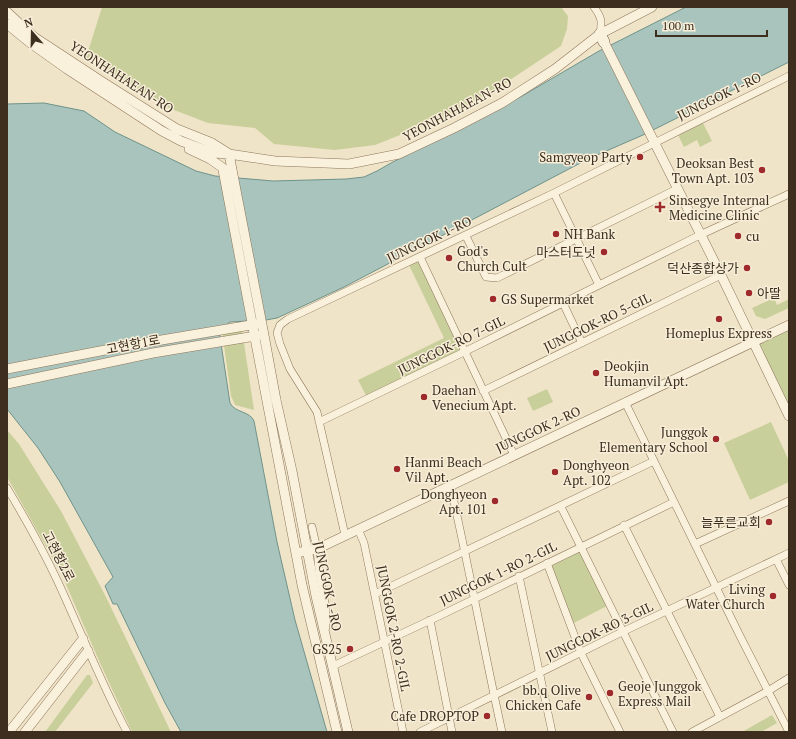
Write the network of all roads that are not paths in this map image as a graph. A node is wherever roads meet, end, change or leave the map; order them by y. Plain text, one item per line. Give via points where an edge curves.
1 (594, 7) edge
2 (652, 7) edge
3 (7, 12) edge
4 (7, 24) edge
5 (602, 38) junction
6 (789, 76) edge
7 (653, 140) junction
8 (181, 141) junction
9 (229, 154) junction
10 (677, 189) junction
11 (554, 193) junction
12 (789, 194) edge
13 (700, 235) junction
14 (466, 236) junction
15 (576, 238) junction
16 (420, 257) junction
17 (721, 275) junction
18 (599, 285) junction
19 (563, 303) junction
20 (262, 323) junction
21 (252, 324) junction
22 (789, 325) edge
23 (260, 336) junction
24 (582, 343) junction
25 (754, 343) junction
26 (464, 352) junction
27 (7, 369) edge
28 (7, 384) edge
29 (483, 391) junction
30 (625, 402) junction
31 (789, 416) edge
32 (319, 422) junction
33 (514, 455) junction
34 (654, 461) junction
35 (450, 484) junction
36 (7, 488) edge
37 (789, 501) edge
38 (674, 502) junction
39 (561, 506) junction
40 (624, 526) junction
41 (312, 527) dead end
42 (358, 529) junction
43 (345, 535) junction
44 (695, 544) junction
45 (581, 546) junction
46 (317, 549) junction
47 (466, 550) junction
48 (307, 551) junction
49 (789, 553) edge
50 (296, 554) junction
51 (776, 559) junction
52 (547, 563) junction
53 (519, 576) junction
54 (789, 585) edge
55 (716, 588) junction
56 (375, 594) junction
57 (474, 598) junction
58 (666, 611) junction
59 (430, 620) junction
60 (622, 632) junction
61 (326, 633) junction
62 (83, 639) junction
63 (385, 641) junction
64 (88, 651) junction
65 (581, 653) junction
66 (333, 666) junction
67 (539, 674) junction
68 (789, 678) edge
69 (768, 691) junction
70 (494, 696) junction
71 (720, 717) junction
72 (449, 718) junction
73 (9, 732) edge
74 (25, 732) edge
75 (127, 732) edge
76 (337, 732) edge
77 (348, 732) edge
78 (403, 732) edge
79 (420, 732) edge
80 (452, 732) edge
81 (502, 732) edge
82 (552, 732) edge
83 (620, 732) edge
84 (673, 732) edge
85 (692, 732) edge
86 (788, 732) edge

1 - 5 street via 602,23
2 - 5 street, YEONHAHAEAN-RO via 615,25
3 - 9 street, YEONHAHAEAN-RO via 34,37 177,129 212,143
4 - 8 street, YEONHAHAEAN-RO via 67,69
5 - 7 street
5 - 9 street, YEONHAHAEAN-RO via 502,102 399,154 349,164 275,161
6 - 7 street, JUNGGOK 1-RO
7 - 10 street
7 - 11 street, JUNGGOK 1-RO
8 - 9 street, YEONHAHAEAN-RO via 213,153
8 - 21 street via 195,153 223,168
9 - 20 street
10 - 13 street
10 - 15 street
11 - 14 street, JUNGGOK 1-RO
11 - 15 street
12 - 13 street, JUNGGOK-RO 7-GIL
13 - 17 street
13 - 18 street, JUNGGOK-RO 7-GIL
14 - 15 street via 486,277 497,278
14 - 16 street, JUNGGOK 1-RO
15 - 18 street
16 - 26 street
16 - 32 street, JUNGGOK 1-RO via 280,325 277,333 283,354 317,412
17 - 24 street, JUNGGOK-RO 5-GIL
17 - 25 street
18 - 19 street, JUNGGOK-RO 7-GIL
19 - 24 street
19 - 26 street, JUNGGOK-RO 7-GIL
20 - 21 street, 고현항1로
20 - 23 street
21 - 23 street
21 - 27 street, 고현항1로
22 - 25 street, JUNGGOK 2-RO
23 - 28 street, 고현항1로 via 153,353
23 - 48 street, JUNGGOK 1-RO via 286,445
23 - 50 street, JUNGGOK 1-RO via 276,447
24 - 29 street, JUNGGOK-RO 5-GIL
25 - 30 street, JUNGGOK 2-RO
25 - 31 street
26 - 29 street
26 - 32 street, JUNGGOK-RO 7-GIL
29 - 33 street
30 - 33 street, JUNGGOK 2-RO
30 - 34 street
32 - 43 street, JUNGGOK 1-RO
33 - 35 street, JUNGGOK 2-RO
34 - 38 street
34 - 39 street
35 - 42 street, JUNGGOK 2-RO
35 - 47 street
36 - 62 street, 고현항2로 via 58,581
37 - 44 street
38 - 40 street, JUNGGOK 1-RO 2-GIL
38 - 44 street
39 - 45 street
39 - 47 street
40 - 45 street, JUNGGOK 1-RO 2-GIL
40 - 58 street
41 - 46 street
42 - 43 street, JUNGGOK 2-RO
42 - 56 street, JUNGGOK 2-RO 2-GIL via 364,543
43 - 46 street, JUNGGOK 2-RO
44 - 55 street
45 - 52 street, JUNGGOK 1-RO 2-GIL
45 - 60 street
46 - 48 street, JUNGGOK 2-RO
46 - 61 street via 326,608
47 - 56 street
47 - 57 street
48 - 50 street, JUNGGOK 2-RO
48 - 61 street, JUNGGOK 1-RO
49 - 51 street, JUNGGOK-RO 3-GIL
50 - 76 street, JUNGGOK 1-RO
51 - 54 street
51 - 55 street, JUNGGOK-RO 3-GIL
52 - 53 street, JUNGGOK 1-RO 2-GIL
52 - 65 street
53 - 57 street, JUNGGOK 1-RO 2-GIL
53 - 67 street
55 - 58 street, JUNGGOK-RO 3-GIL
55 - 69 street
56 - 63 street, JUNGGOK 2-RO 2-GIL
57 - 59 street, JUNGGOK 1-RO 2-GIL
57 - 70 street
58 - 60 street, JUNGGOK-RO 3-GIL
58 - 71 street
59 - 63 street, JUNGGOK 1-RO 2-GIL
59 - 72 street
60 - 65 street, JUNGGOK-RO 3-GIL
60 - 84 street
61 - 66 street, JUNGGOK 1-RO
62 - 64 street, 고현항2로
62 - 73 street
63 - 66 street, JUNGGOK 1-RO 2-GIL
63 - 78 street, JUNGGOK 2-RO 2-GIL
64 - 74 street
64 - 75 street, 고현항2로
65 - 67 street, JUNGGOK-RO 3-GIL
65 - 83 street
66 - 77 street, JUNGGOK 1-RO
67 - 70 street, JUNGGOK-RO 3-GIL
67 - 82 street
68 - 69 street
69 - 71 street
69 - 86 street
70 - 72 street, JUNGGOK-RO 3-GIL
70 - 81 street
71 - 85 street
72 - 79 street, JUNGGOK-RO 3-GIL
72 - 80 street

